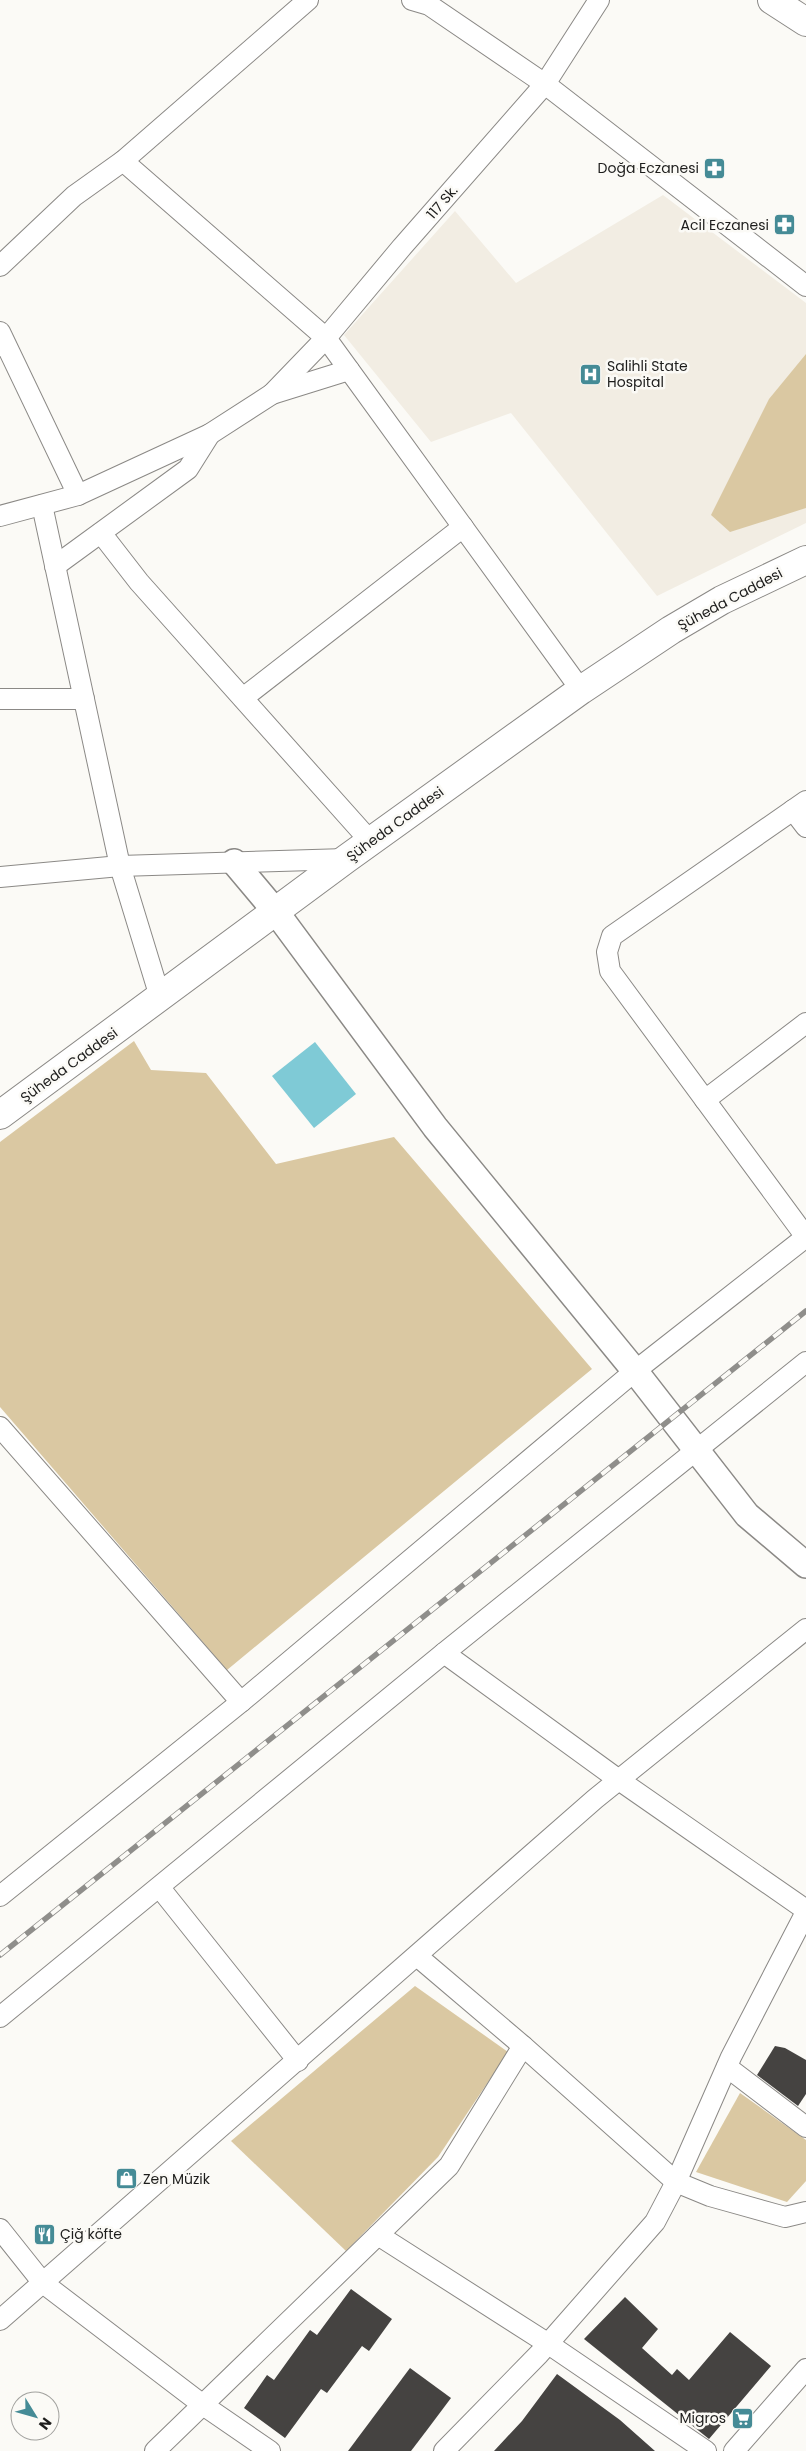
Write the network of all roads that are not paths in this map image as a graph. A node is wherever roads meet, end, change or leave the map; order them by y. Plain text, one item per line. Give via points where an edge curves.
1 (308, 0) edge
2 (412, 0) edge
3 (599, 0) edge
4 (772, 0) edge
5 (806, 22) edge
6 (545, 84) junction
7 (123, 161) junction
8 (0, 266) edge
9 (806, 286) edge
10 (0, 332) edge
11 (326, 338) junction
12 (349, 370) junction
13 (272, 394) junction
14 (210, 434) junction
15 (78, 495) junction
16 (42, 505) junction
17 (0, 516) edge
18 (463, 527) junction
19 (101, 533) junction
20 (806, 560) edge
21 (55, 566) junction
22 (581, 690) junction
23 (243, 698) junction
24 (0, 699) edge
25 (84, 699) junction
26 (799, 805) edge
27 (806, 827) edge
28 (371, 842) junction
29 (346, 859) junction
30 (234, 862) junction
31 (120, 866) junction
32 (0, 877) edge
33 (276, 912) junction
34 (160, 997) junction
35 (806, 1023) edge
36 (705, 1100) junction
37 (0, 1115) edge
38 (806, 1362) edge
39 (634, 1371) junction
40 (0, 1427) edge
41 (695, 1450) junction
42 (806, 1565) edge
43 (806, 1629) edge
44 (444, 1653) junction
45 (241, 1702) junction
46 (619, 1780) junction
47 (160, 1888) junction
48 (0, 1896) edge
49 (806, 1911) edge
50 (417, 1956) junction
51 (0, 2018) edge
52 (523, 2046) junction
53 (298, 2060) junction
54 (727, 2067) junction
55 (806, 2128) edge
56 (676, 2182) junction
57 (806, 2212) edge
58 (0, 2230) edge
59 (378, 2235) junction
60 (43, 2283) junction
61 (0, 2320) edge
62 (547, 2344) junction
63 (806, 2369) edge
64 (203, 2405) junction
65 (156, 2451) edge
66 (270, 2451) edge
67 (444, 2451) edge
68 (706, 2451) edge
69 (734, 2451) edge

1 - 7 street
2 - 6 street via 429,5
3 - 6 street, 117 Sk.
4 - 5 main road
6 - 9 street
6 - 11 street, 117 Sk.
7 - 8 street via 74,196
7 - 11 street
10 - 15 street
11 - 12 street
11 - 13 street, 117 Sk.
12 - 13 street
12 - 18 street
13 - 14 street
14 - 15 street
14 - 19 street via 188,469
15 - 16 street
16 - 17 street
16 - 21 street
18 - 22 street
18 - 23 street
19 - 21 street
19 - 23 street via 139,582
20 - 22 main road, Şüheda Caddesi via 722,600
21 - 25 street
22 - 28 main road, Şüheda Caddesi
23 - 28 street
24 - 25 street
25 - 31 street
26 - 27 street
26 - 36 street via 612,936 607,952 610,971
28 - 29 main road, Şüheda Caddesi
29 - 30 street
29 - 33 main road, Şüheda Caddesi
30 - 31 street
30 - 33 street
31 - 32 street
31 - 34 street
33 - 34 main road, Şüheda Caddesi
33 - 39 street via 434,1127
34 - 37 main road, Şüheda Caddesi
35 - 36 street
36 - 39 street via 806,1238
38 - 41 street
39 - 41 street
39 - 45 street
40 - 45 street
41 - 42 street via 747,1514
41 - 44 street
43 - 46 street
44 - 46 street
44 - 47 street
45 - 48 street
46 - 49 street
46 - 50 street
47 - 51 street
47 - 53 street
49 - 54 street
50 - 52 street
50 - 53 street
52 - 56 street
52 - 59 street via 449,2166
53 - 60 street
54 - 55 street
54 - 56 street
56 - 57 street via 710,2196 785,2217
56 - 62 street via 654,2222
58 - 60 street
59 - 62 street
59 - 64 street
60 - 61 street
60 - 64 street
62 - 67 street
62 - 68 street
63 - 69 street
64 - 65 street
64 - 66 street

